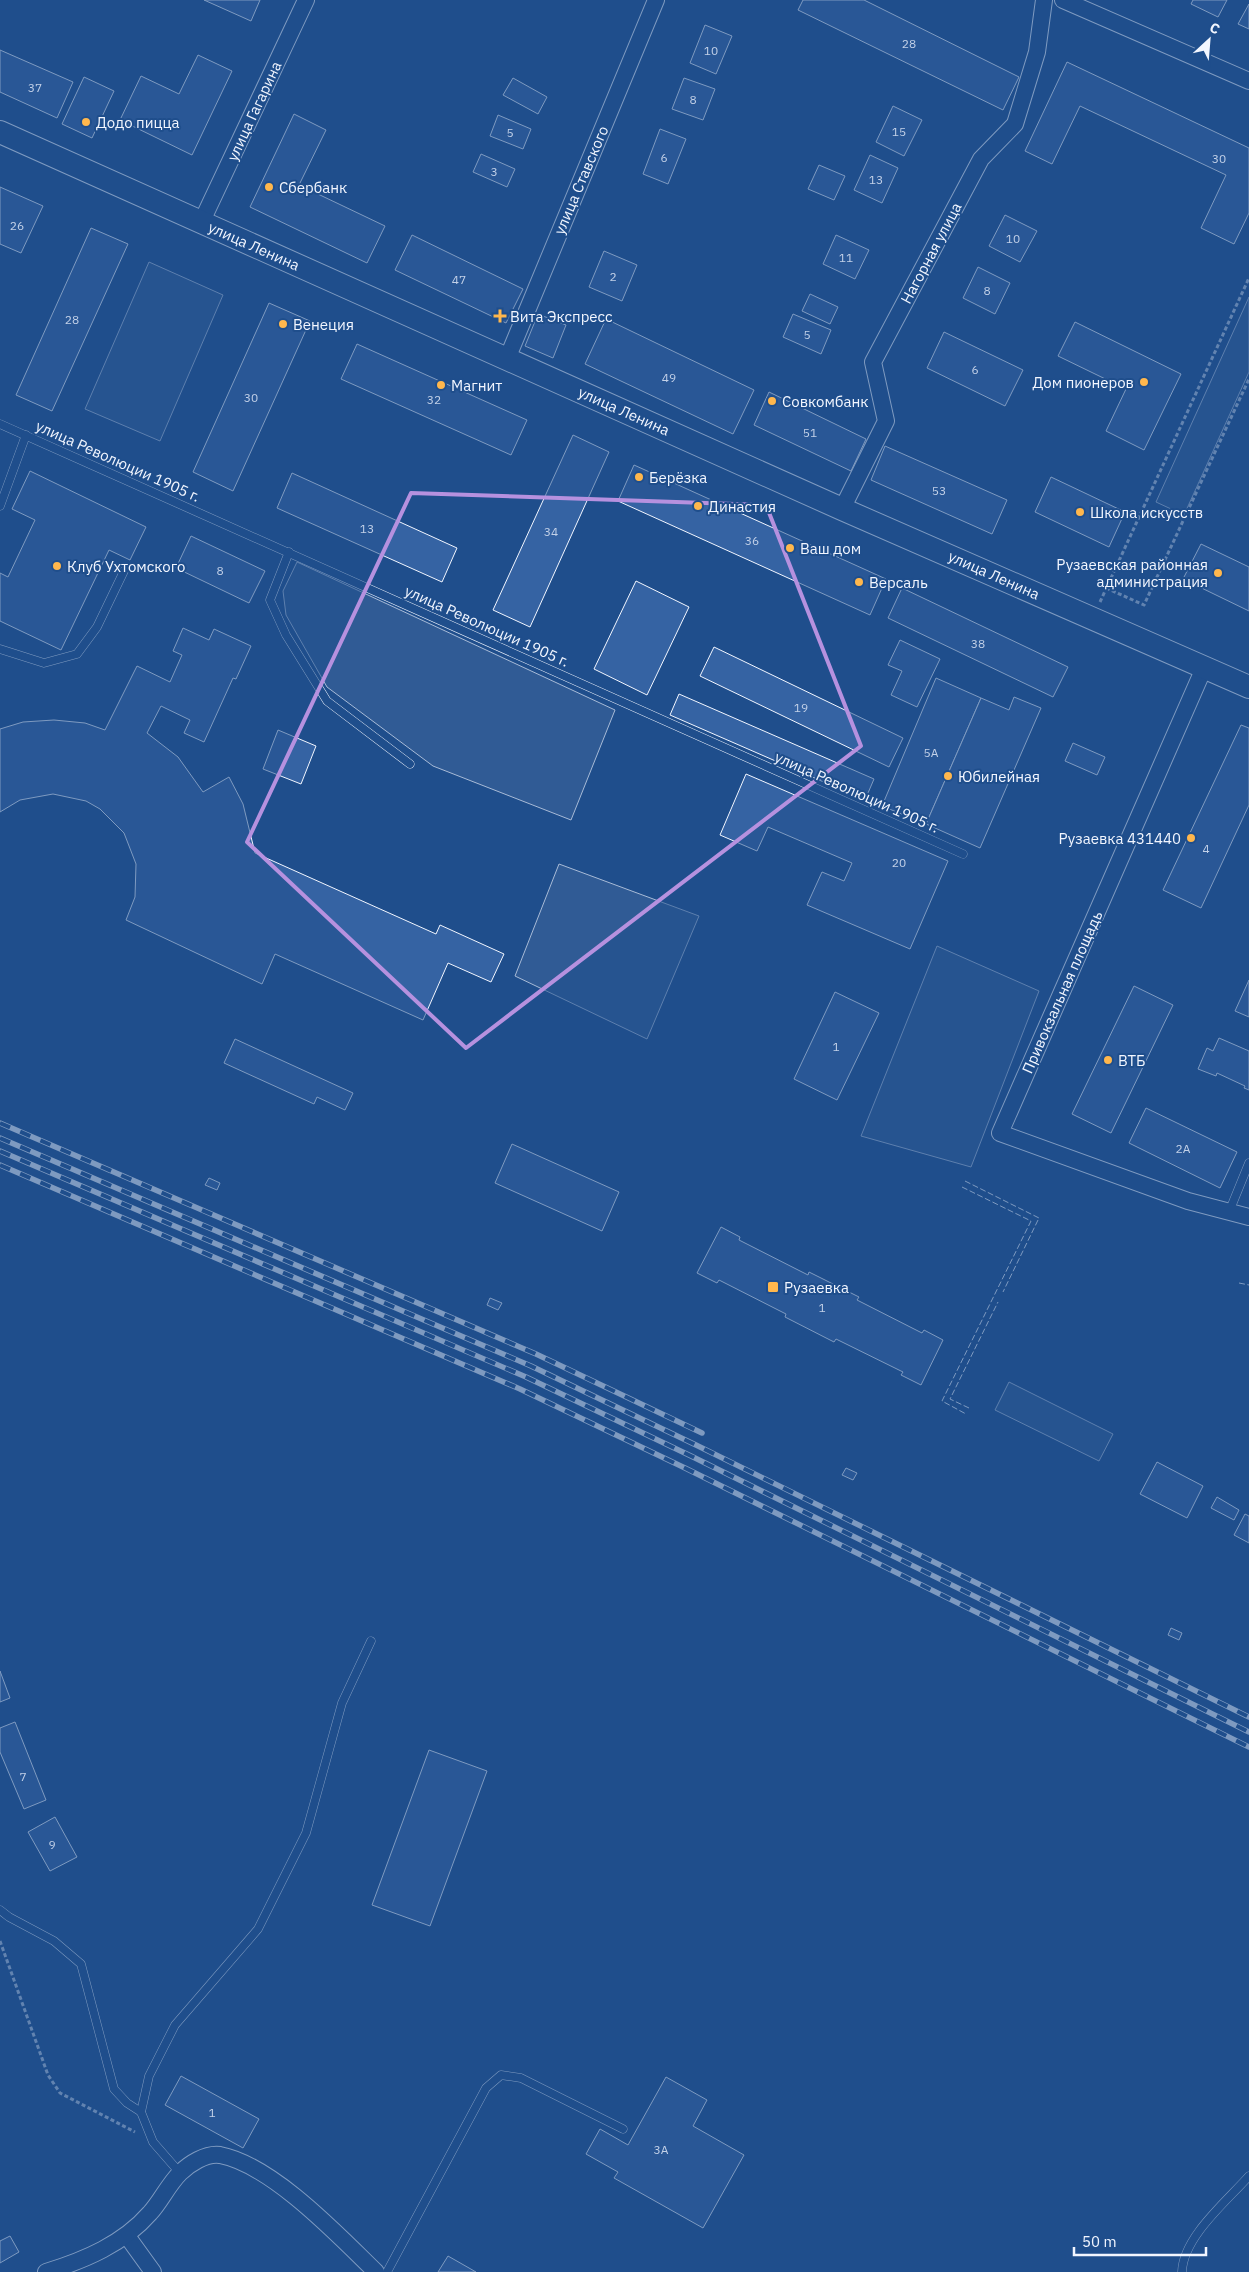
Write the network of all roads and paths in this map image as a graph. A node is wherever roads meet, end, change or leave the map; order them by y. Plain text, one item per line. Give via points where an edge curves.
1 (306, 0) edge
2 (656, 0) edge
3 (1044, 0) edge
4 (1063, 0) edge
5 (1249, 81) edge
6 (0, 132) edge
7 (201, 223) junction
8 (1249, 278) edge
9 (506, 359) junction
10 (1249, 379) edge
11 (0, 424) edge
12 (26, 435) junction
13 (0, 506) edge
14 (842, 509) junction
15 (289, 552) junction
16 (124, 571) dead end
17 (1106, 588) junction
18 (1092, 618) junction
19 (0, 649) edge
20 (1204, 668) junction
21 (1249, 687) edge
22 (410, 764) dead end
23 (963, 854) dead end
24 (1249, 1163) edge
25 (1229, 1212) junction
26 (1249, 1218) edge
27 (371, 1640) dead end
28 (0, 1910) edge
29 (0, 1941) edge
30 (141, 2112) junction
31 (623, 2130) dead end
32 (153, 2142) junction
33 (180, 2174) junction
34 (1249, 2176) edge
35 (127, 2236) junction
36 (46, 2272) edge
37 (154, 2272) edge
38 (376, 2272) edge
39 (387, 2272) edge
40 (1182, 2272) edge

1 - 7 street, улица Гагарина
2 - 9 street, улица Ставского
3 - 14 street, Нагорная улица via 1037,52 1015,124 981,159 873,362 886,421
4 - 5 street
6 - 7 street, улица Ленина
7 - 9 street, улица Ленина
8 - 17 path
9 - 14 street, улица Ленина
10 - 17 path via 1144,605
11 - 12 lane, улица Революции 1905 г.
12 - 13 lane
12 - 15 lane, улица Революции 1905 г.
14 - 18 street, улица Ленина
15 - 22 lane via 270,600 286,635 327,701
15 - 23 lane, улица Революции 1905 г.
16 - 19 lane via 97,627 77,654 44,663
17 - 18 path
18 - 20 street, улица Ленина
20 - 21 street, улица Ленина
20 - 25 street, Привокзальная площадь via 1000,1133 1188,1201
24 - 25 lane
25 - 26 street
27 - 30 lane via 342,1703 301,1841 258,1929 176,2025 149,2076
28 - 30 lane via 54,1941 81,1964 114,2089 127,2104
29 - 32 path via 48,2075 60,2094
30 - 32 lane
31 - 39 lane via 521,2078 501,2075 486,2088
32 - 33 lane
33 - 35 street via 151,2213
33 - 38 street via 196,2160 218,2154 253,2167 315,2212
34 - 40 lane via 1192,2240
35 - 36 street via 78,2262
35 - 37 street

